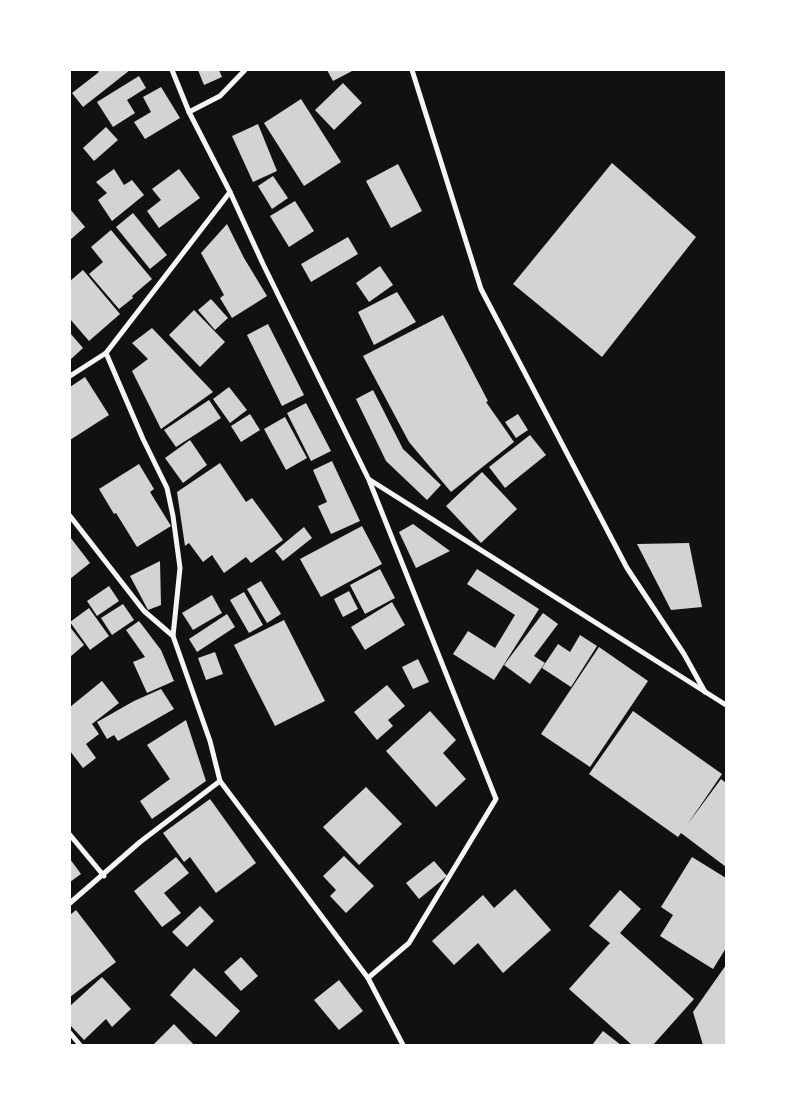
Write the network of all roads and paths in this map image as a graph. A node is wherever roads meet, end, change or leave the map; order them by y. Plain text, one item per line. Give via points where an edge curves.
1 (172, 70) edge
2 (245, 70) edge
3 (412, 70) edge
4 (189, 112) junction
5 (230, 192) junction
6 (106, 353) junction
7 (70, 376) edge
8 (369, 480) junction
9 (70, 516) edge
10 (174, 636) junction
11 (706, 692) junction
12 (726, 705) edge
13 (220, 782) junction
14 (70, 836) edge
15 (104, 876) junction
16 (70, 903) edge
17 (368, 978) junction
18 (70, 1033) edge
19 (80, 1045) edge
20 (403, 1045) edge

1 - 4 street
2 - 4 street via 220,96
3 - 11 street via 481,290 627,568
4 - 5 street
5 - 6 street
5 - 8 street
6 - 7 street
6 - 10 street via 167,488 180,568
8 - 11 street
8 - 17 street via 496,799 409,943
9 - 10 street via 144,611
10 - 13 street via 210,741
11 - 12 street
13 - 15 street via 140,842
13 - 17 street
14 - 15 street
15 - 16 street
17 - 20 street
18 - 19 street

